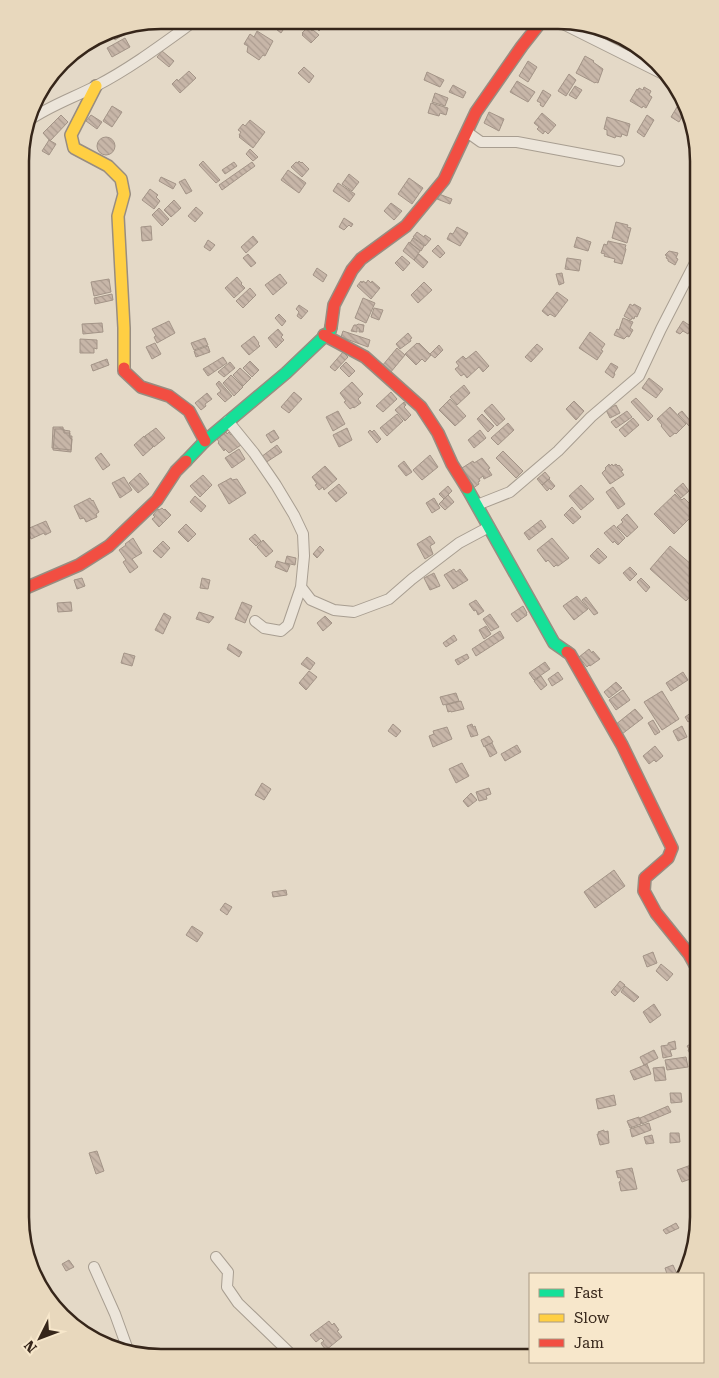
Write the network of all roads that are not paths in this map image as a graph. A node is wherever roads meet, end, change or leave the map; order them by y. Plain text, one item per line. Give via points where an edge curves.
1 (176, 29) edge
2 (535, 29) edge
3 (574, 30) edge
4 (653, 70) edge
5 (96, 86) junction
6 (38, 115) edge
7 (467, 132) junction
8 (619, 161) dead end
9 (690, 272) edge
10 (324, 335) junction
11 (228, 421) junction
12 (205, 440) junction
13 (477, 504) junction
14 (489, 526) junction
15 (29, 587) edge
16 (302, 587) junction
17 (255, 621) dead end
18 (690, 956) edge
19 (216, 1257) dead end
20 (94, 1267) dead end
21 (126, 1345) edge
22 (286, 1349) edge

1 - 5 street
2 - 7 street via 476,112
3 - 4 street
5 - 6 street
5 - 12 street via 72,135 74,148 108,166 122,179 124,194 118,216 124,371 141,387 169,396 189,411
7 - 8 street via 481,142 517,142
7 - 10 street via 444,180 417,214 406,226 370,251 352,270 334,305 330,330
9 - 13 street via 639,376 510,492
10 - 11 street via 286,373
10 - 13 street via 365,357 421,407
11 - 12 street
11 - 16 street via 254,453 294,515 302,534
12 - 15 street via 176,471 157,500 109,546 79,565
13 - 14 street
14 - 16 street via 459,543 389,599 354,612 334,610 311,600
14 - 18 street via 554,643 570,654 622,745 672,848 668,858 645,878 644,891 656,913
16 - 17 street via 288,625 281,631 264,628
19 - 22 street via 228,1272 227,1287 238,1303
20 - 21 street

